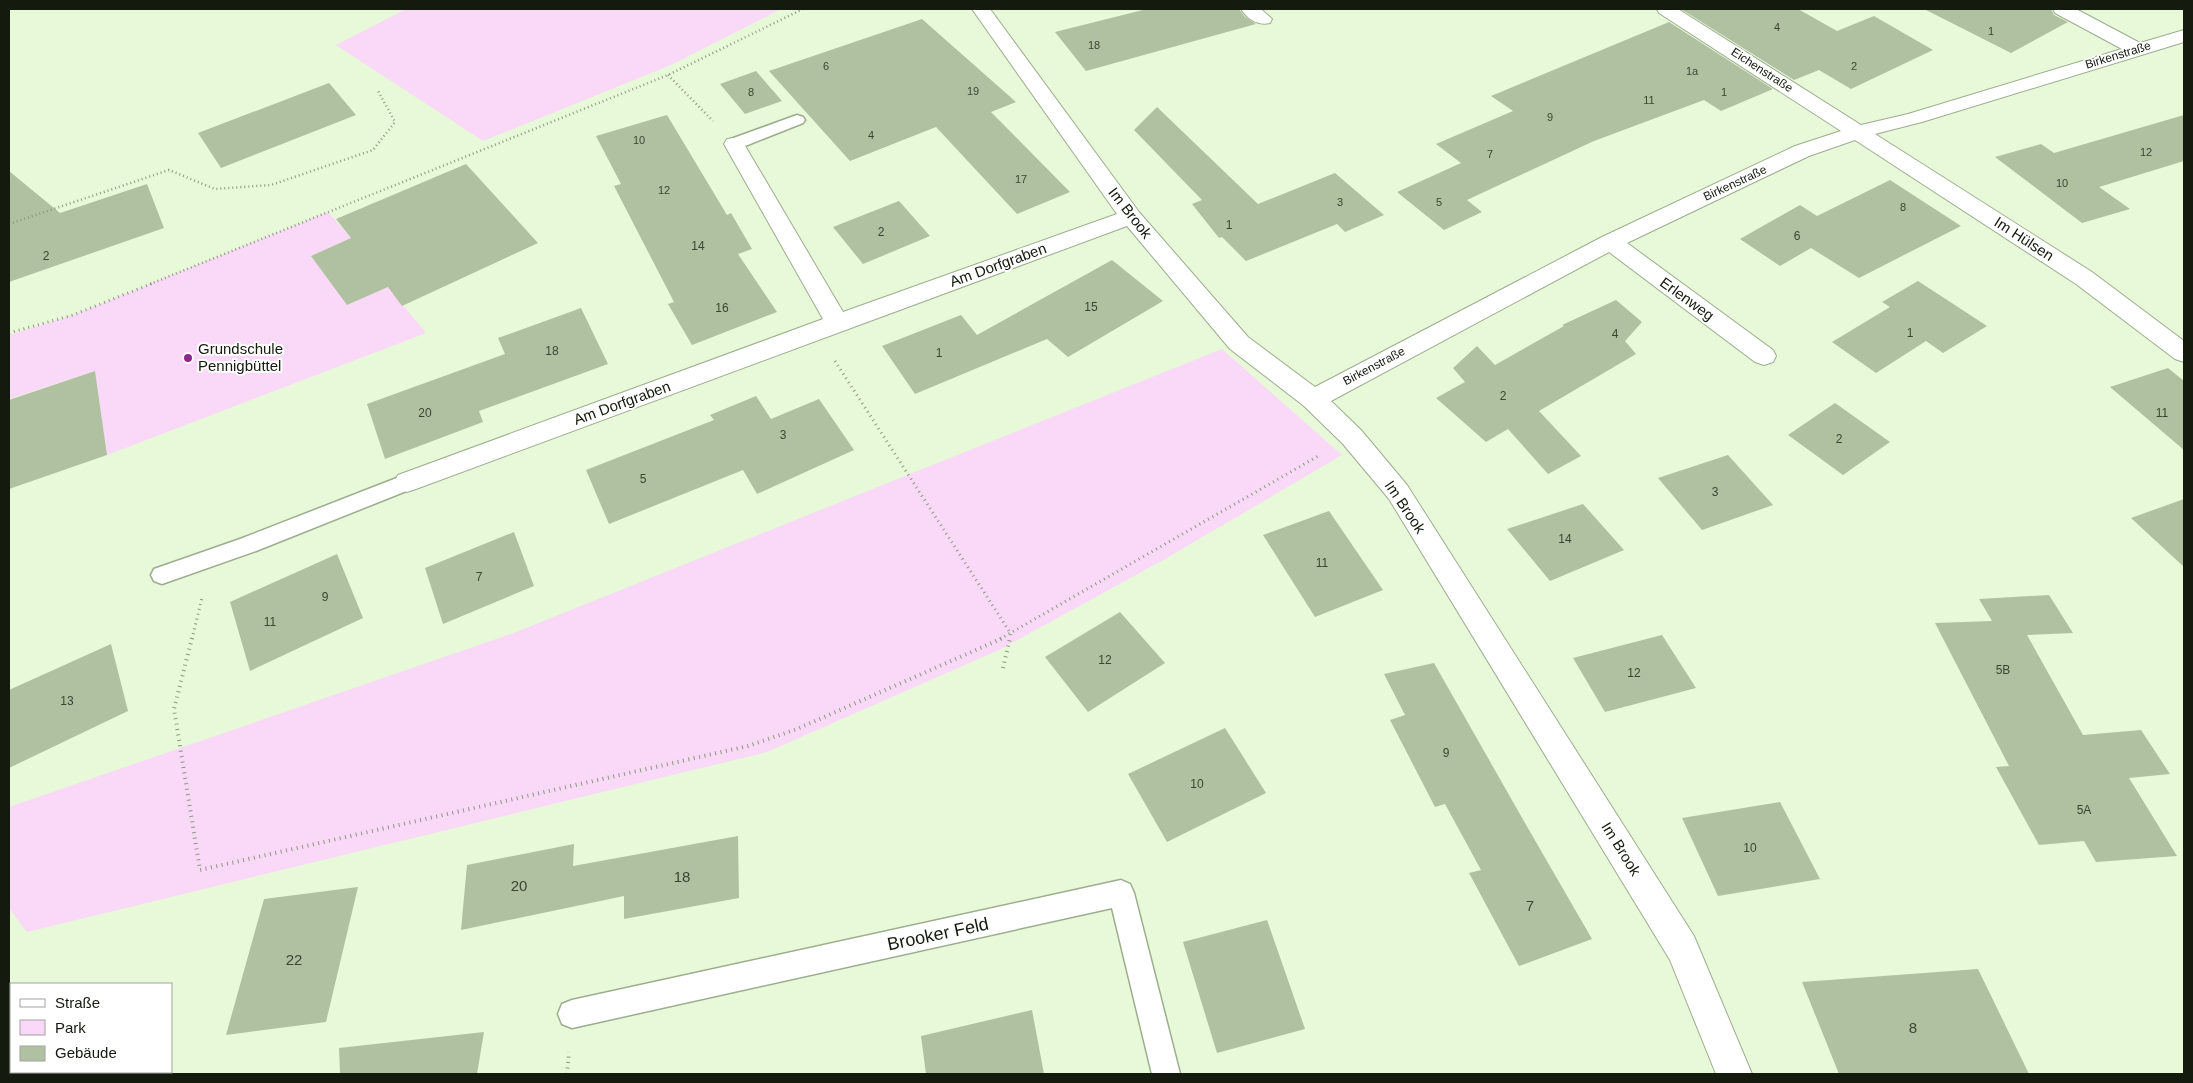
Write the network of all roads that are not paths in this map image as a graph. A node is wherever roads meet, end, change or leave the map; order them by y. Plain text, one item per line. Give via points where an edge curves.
1 (981, 9) edge
2 (1666, 9) edge
3 (2062, 9) edge
4 (2184, 36) edge
5 (2137, 49) junction
6 (797, 120) dead end
7 (1859, 132) junction
8 (734, 144) joint
9 (1131, 217) junction
10 (1610, 242) junction
11 (827, 328) junction
12 (2184, 353) edge
13 (1764, 356) dead end
14 (1312, 398) junction
15 (407, 482) joint
16 (162, 575) dead end
17 (572, 1014) dead end
18 (1166, 1074) edge
19 (1734, 1074) edge

1 - 9 street, Im Brook
2 - 7 street, Eichenstraße
3 - 5 street
4 - 5 street, Birkenstraße
5 - 7 street, Birkenstraße via 1915,118
6 - 8 lane
7 - 10 street, Birkenstraße via 1802,151
7 - 12 street, Im Hülsen via 2084,278
8 - 11 street
9 - 11 street, Am Dorfgraben
9 - 14 street, Im Brook via 1239,343
10 - 13 street, Erlenweg
10 - 14 street, Birkenstraße
11 - 15 street, Am Dorfgraben
14 - 19 street, Im Brook via 1352,437 1398,492 1682,948
15 - 16 lane
17 - 18 lane, Brooker Feld via 1121,893

